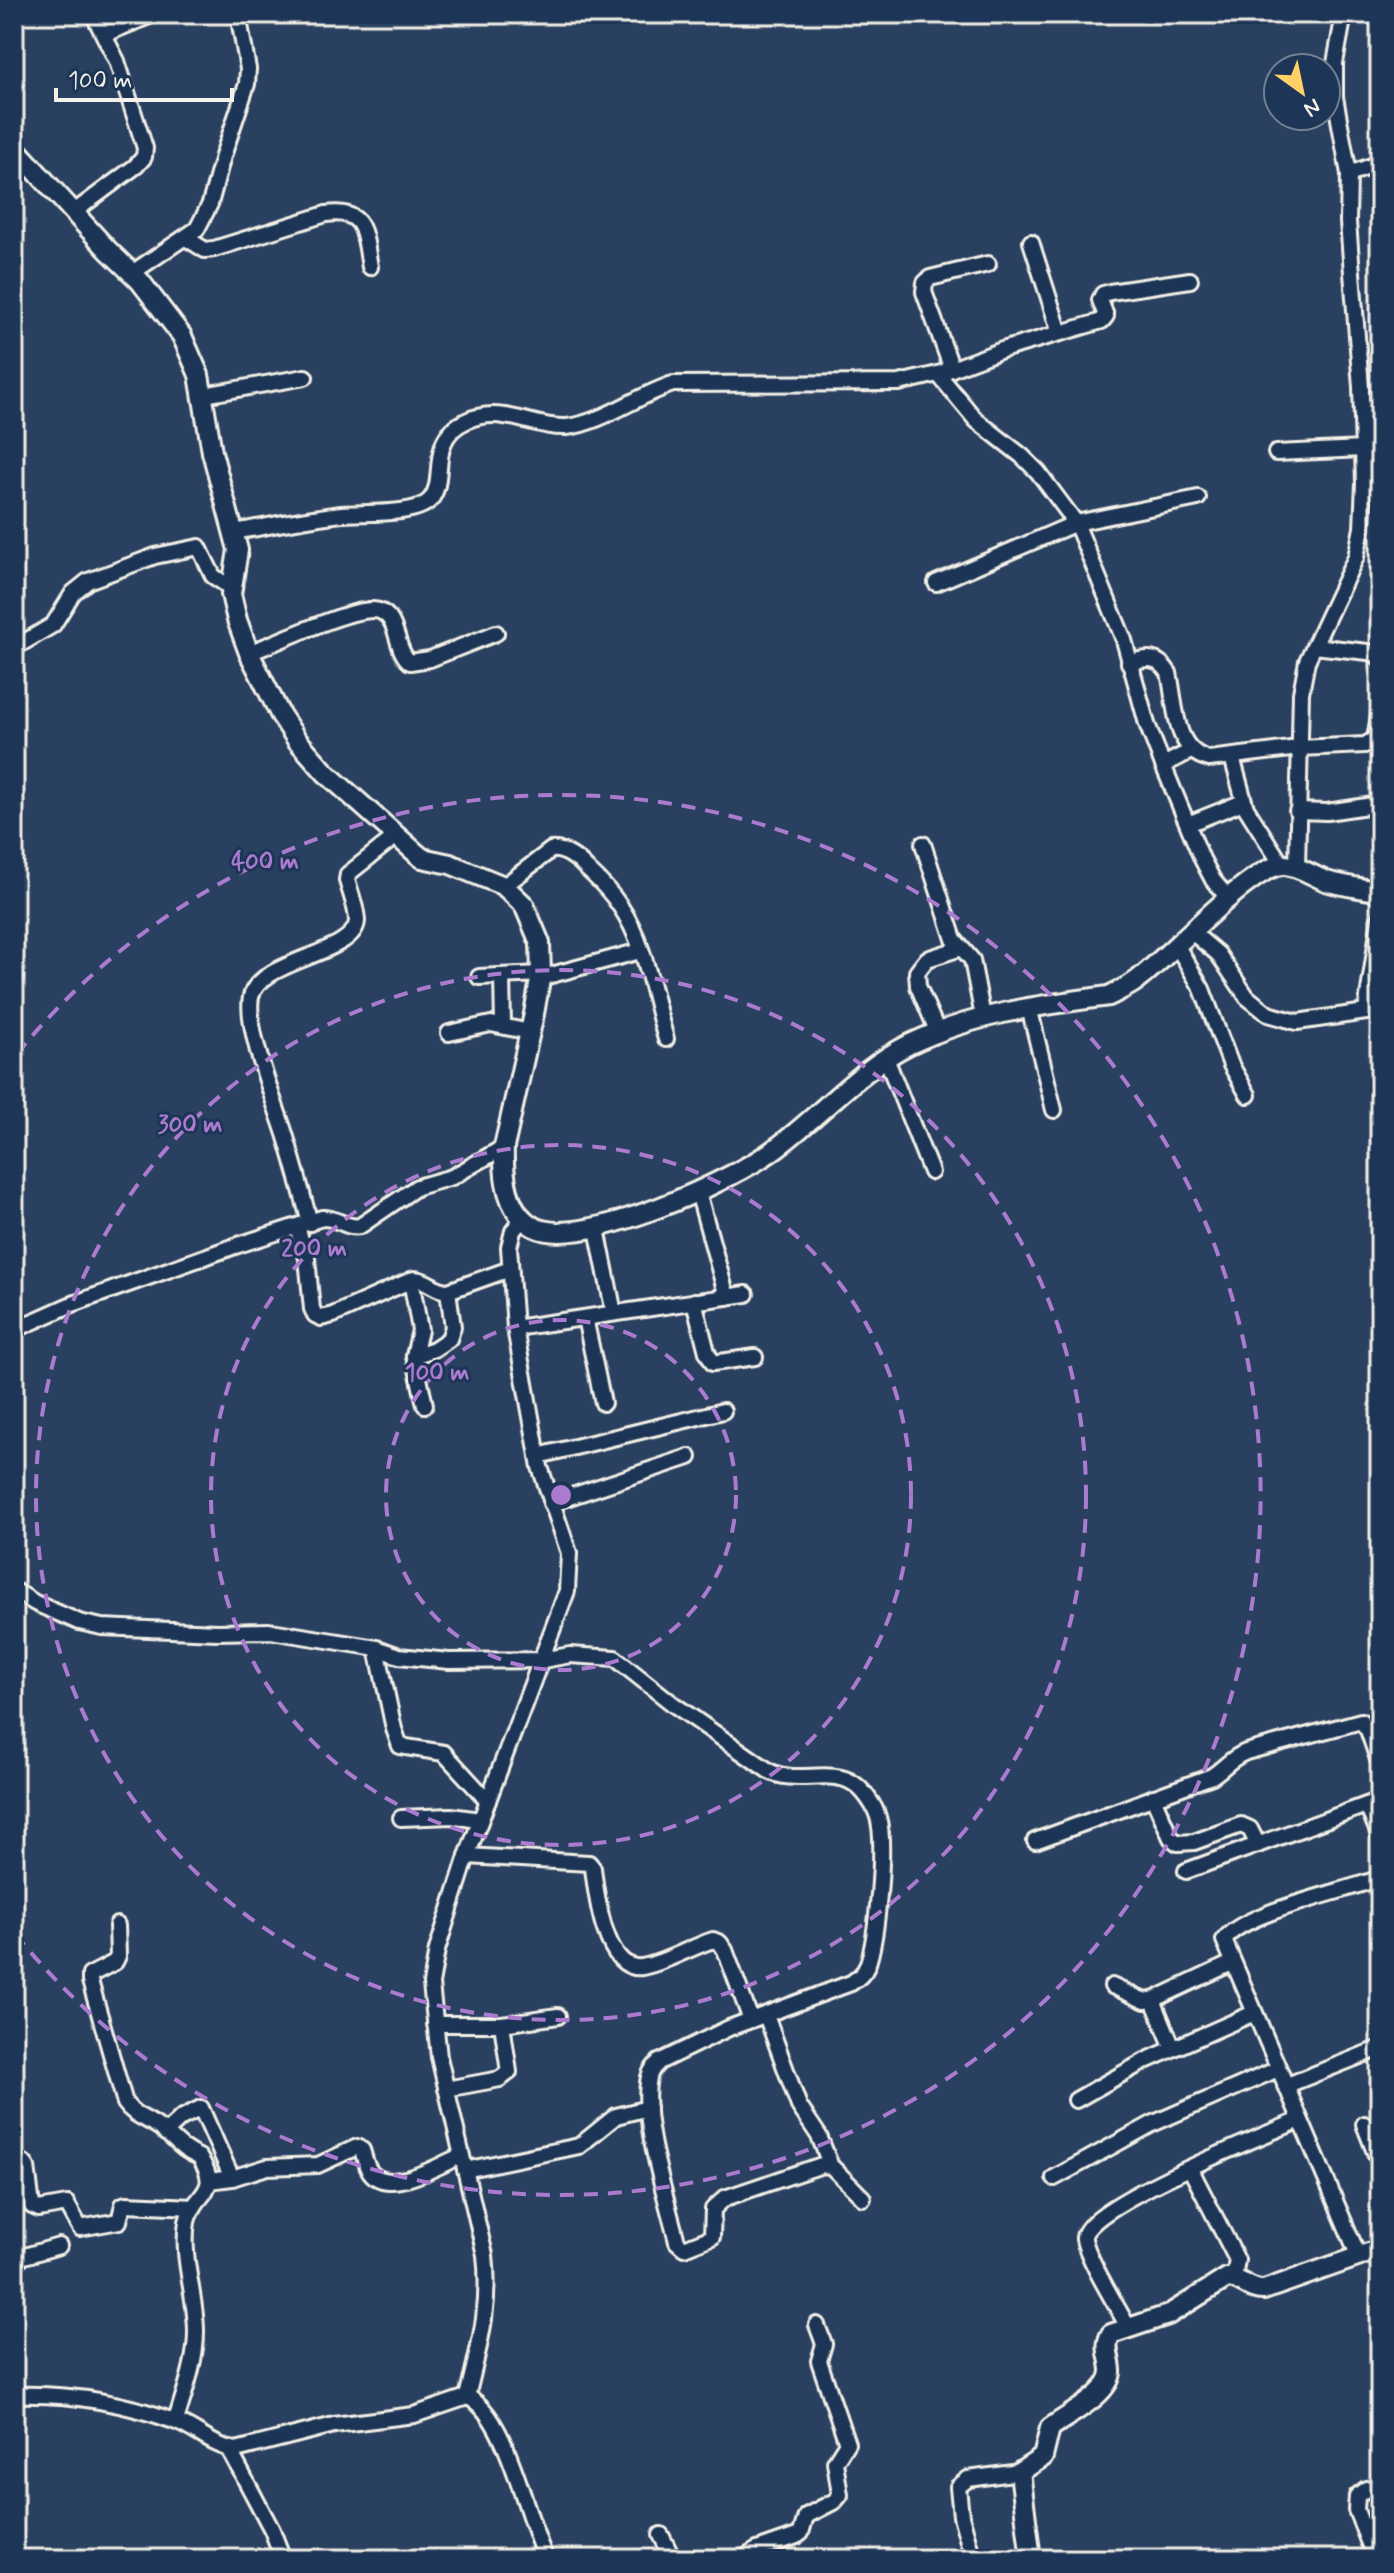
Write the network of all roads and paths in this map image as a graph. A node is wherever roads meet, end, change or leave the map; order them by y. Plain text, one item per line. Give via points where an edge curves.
1 (93, 14) edge
2 (154, 14) edge
3 (238, 14) edge
4 (1344, 14) edge
5 (105, 34) junction
6 (14, 147) edge
7 (1380, 163) edge
8 (1349, 174) junction
9 (74, 212) junction
10 (186, 238) junction
11 (1031, 242) dead end
12 (988, 264) dead end
13 (370, 267) dead end
14 (132, 273) junction
15 (1190, 280) dead end
16 (1060, 333) junction
17 (945, 372) junction
18 (305, 377) dead end
19 (204, 395) junction
20 (1363, 449) junction
21 (1276, 453) dead end
22 (1198, 498) dead end
23 (1076, 523) junction
24 (234, 532) junction
25 (936, 583) dead end
26 (231, 588) junction
27 (496, 633) dead end
28 (1314, 646) junction
29 (14, 648) edge
30 (249, 653) junction
31 (1380, 659) edge
32 (1129, 663) junction
33 (1380, 710) edge
34 (1299, 748) junction
35 (1191, 751) junction
36 (1232, 757) junction
37 (1163, 765) junction
38 (1243, 802) junction
39 (1380, 804) edge
40 (1297, 811) junction
41 (1188, 824) junction
42 (396, 836) junction
43 (923, 844) dead end
44 (1289, 866) junction
45 (504, 886) junction
46 (1380, 892) edge
47 (1228, 898) junction
48 (1380, 918) edge
49 (1192, 932) junction
50 (1177, 946) junction
51 (961, 948) junction
52 (640, 951) junction
53 (540, 976) junction
54 (479, 977) dead end
55 (502, 977) junction
56 (1029, 1007) junction
57 (1373, 1011) edge
58 (983, 1017) junction
59 (503, 1025) junction
60 (530, 1032) junction
61 (449, 1033) dead end
62 (938, 1033) junction
63 (666, 1039) dead end
64 (886, 1058) junction
65 (1248, 1095) dead end
66 (1054, 1110) dead end
67 (504, 1147) junction
68 (931, 1172) dead end
69 (698, 1192) junction
70 (522, 1219) junction
71 (304, 1225) junction
72 (597, 1229) junction
73 (510, 1269) junction
74 (411, 1280) junction
75 (448, 1291) junction
76 (746, 1294) dead end
77 (727, 1297) junction
78 (694, 1301) junction
79 (614, 1313) junction
80 (585, 1318) junction
81 (515, 1328) junction
82 (14, 1330) edge
83 (414, 1356) junction
84 (755, 1357) dead end
85 (603, 1403) dead end
86 (425, 1405) dead end
87 (723, 1411) dead end
88 (538, 1456) junction
89 (689, 1457) dead end
90 (551, 1503) junction
91 (14, 1590) edge
92 (377, 1648) junction
93 (547, 1650) junction
94 (1380, 1765) edge
95 (1153, 1797) junction
96 (488, 1801) junction
97 (1374, 1802) edge
98 (401, 1818) dead end
99 (480, 1820) junction
100 (1380, 1837) edge
101 (1035, 1841) dead end
102 (1258, 1845) junction
103 (467, 1856) junction
104 (1186, 1871) dead end
105 (1380, 1878) edge
106 (117, 1925) dead end
107 (1232, 1963) junction
108 (1112, 1986) dead end
109 (1153, 2000) junction
110 (1254, 2013) junction
111 (766, 2015) junction
112 (558, 2016) dead end
113 (751, 2020) junction
114 (435, 2024) junction
115 (502, 2024) junction
116 (1173, 2048) junction
117 (1380, 2048) edge
118 (1278, 2069) junction
119 (1285, 2086) junction
120 (446, 2089) junction
121 (1076, 2100) dead end
122 (648, 2108) junction
123 (1300, 2120) junction
124 (1364, 2124) dead end
125 (165, 2133) junction
126 (463, 2163) junction
127 (14, 2164) edge
128 (1380, 2165) edge
129 (831, 2166) junction
130 (1190, 2168) junction
131 (232, 2178) junction
132 (1054, 2178) dead end
133 (209, 2181) junction
134 (863, 2198) dead end
135 (194, 2207) junction
136 (59, 2246) dead end
137 (1380, 2249) edge
138 (1359, 2257) junction
139 (14, 2259) edge
140 (1234, 2278) junction
141 (817, 2325) dead end
142 (1128, 2327) junction
143 (14, 2395) edge
144 (467, 2397) junction
145 (176, 2421) junction
146 (229, 2449) junction
147 (1020, 2472) junction
148 (1380, 2486) edge
149 (661, 2535) dead end
150 (283, 2559) edge
151 (546, 2559) edge
152 (673, 2559) edge
153 (742, 2559) edge
154 (973, 2559) edge
155 (1031, 2559) edge
156 (1375, 2559) edge

1 - 5 street
2 - 5 street
3 - 10 street via 247,84 210,204
4 - 8 street via 1335,97
5 - 9 street via 144,157
6 - 9 street
7 - 8 street
8 - 20 street
9 - 14 street
10 - 13 street via 205,250 214,249 343,212 355,216 362,229
10 - 14 street
11 - 16 street
12 - 17 street via 925,283
14 - 19 street via 182,336
15 - 16 street via 1103,294 1102,321
16 - 17 street
17 - 23 street via 976,420 1038,472
17 - 24 street via 899,383 673,384 597,419 562,427 486,414 463,421 451,433 439,452 435,492 417,508
18 - 19 street
19 - 24 street via 212,452
20 - 21 street
20 - 28 street via 1362,528 1356,557
22 - 23 street
23 - 25 street
23 - 32 street
24 - 26 street via 238,561
26 - 29 street via 213,576 199,547 168,552 88,581 73,593 53,625
26 - 30 street
27 - 30 street via 410,662 389,618 373,610
28 - 31 street via 1368,652
28 - 34 street via 1301,693
30 - 42 street via 297,740
32 - 35 street via 1152,658 1165,666 1184,742
32 - 37 street
33 - 34 street via 1370,744
34 - 36 street
34 - 40 street
35 - 36 street via 1209,759
35 - 37 street
36 - 38 street
37 - 41 street
38 - 41 street
38 - 44 street
39 - 40 street
40 - 44 street
41 - 47 street via 1213,880
42 - 45 street via 422,858
42 - 71 street via 348,874 357,920 353,931 278,969 251,995 261,1060
43 - 51 street
44 - 46 street via 1330,882
44 - 47 street via 1267,870
45 - 52 street via 541,855 556,849 565,852 619,904
45 - 53 street via 531,917 540,943
47 - 49 street
48 - 57 street
49 - 50 street
49 - 57 street via 1218,954 1247,997 1268,1014 1297,1022
50 - 56 street via 1134,983 1109,996
50 - 65 street via 1202,989
51 - 58 street via 972,960
51 - 62 street via 927,959 917,972
52 - 53 street
52 - 63 street
53 - 55 street
53 - 60 street
54 - 55 street
55 - 59 street
56 - 58 street
56 - 66 street
58 - 62 street
59 - 60 street
59 - 61 street
60 - 67 street
62 - 64 street
64 - 68 street
64 - 69 street via 776,1149
67 - 70 street via 506,1189
67 - 71 street via 452,1177 417,1187 360,1226 333,1218
69 - 72 street
69 - 77 street
70 - 72 street via 543,1231
70 - 73 street via 509,1247
71 - 74 street via 312,1309 318,1317
71 - 82 street via 70,1305
72 - 79 street
73 - 75 street
73 - 81 street
74 - 75 street via 422,1279
74 - 83 street via 420,1330
75 - 83 street via 452,1335 444,1344
76 - 77 street
77 - 78 street
78 - 79 street
78 - 84 street via 709,1360 717,1364
79 - 80 street
80 - 81 street
80 - 85 street
81 - 88 street
83 - 86 street
87 - 88 street
88 - 90 street
89 - 90 street
90 - 93 street via 570,1570
91 - 92 street via 79,1622 102,1627 271,1631
92 - 93 street via 449,1661
92 - 96 street via 400,1746 444,1753
93 - 96 street
93 - 111 street via 615,1658 778,1776 845,1778 866,1796 878,1817 880,1840 875,1924 863,1974
94 - 95 street via 1361,1721 1246,1752 1212,1776
95 - 101 street
95 - 102 street via 1178,1843 1241,1825 1250,1829
96 - 99 street
97 - 100 street
97 - 102 street
98 - 99 street
99 - 103 street
102 - 104 street
103 - 113 street via 589,1863 604,1926 623,1963 641,1967 713,1940 725,1950
103 - 114 street via 435,1961
105 - 107 street via 1251,1920 1224,1940
106 - 125 street via 118,1956 90,1975 90,1981 125,2103
107 - 109 street
107 - 110 street
108 - 109 street via 1140,2000
109 - 116 street
110 - 116 street
110 - 118 street
111 - 113 street
111 - 129 street via 799,2106
112 - 115 street
113 - 122 street via 659,2062 649,2078
114 - 115 street
114 - 120 street
115 - 120 street via 506,2076
116 - 121 street
117 - 119 street
118 - 119 street
118 - 132 street via 1152,2124
119 - 123 street
120 - 126 street
122 - 126 street via 616,2116 579,2146
122 - 129 street via 677,2242 684,2248 712,2237 713,2209 725,2198
123 - 130 street
123 - 138 street
124 - 128 street
125 - 131 street via 201,2108
125 - 133 street via 199,2157
126 - 131 street via 397,2182 382,2180 367,2167 360,2147 318,2165 256,2169
126 - 144 street via 489,2289
127 - 135 street via 27,2167 32,2206 67,2204 80,2228 119,2221 126,2204
129 - 134 street
130 - 140 street via 1237,2260
130 - 142 street via 1121,2203 1085,2230 1092,2258
131 - 133 street
133 - 135 street
135 - 145 street via 187,2223 185,2260 196,2334
136 - 139 street
137 - 138 street
138 - 140 street via 1264,2290 1255,2291
140 - 142 street via 1218,2282 1168,2315
141 - 153 street via 824,2344 819,2361 847,2443 835,2462 840,2495 806,2516 797,2536
142 - 147 street via 1107,2339 1109,2381 1050,2428 1043,2457
143 - 145 street via 102,2400
144 - 146 street via 414,2415 357,2421
144 - 151 street via 484,2408 505,2443
145 - 146 street
146 - 150 street
147 - 154 street via 968,2479 958,2487
147 - 155 street
148 - 156 street via 1357,2496 1356,2510
149 - 152 street

